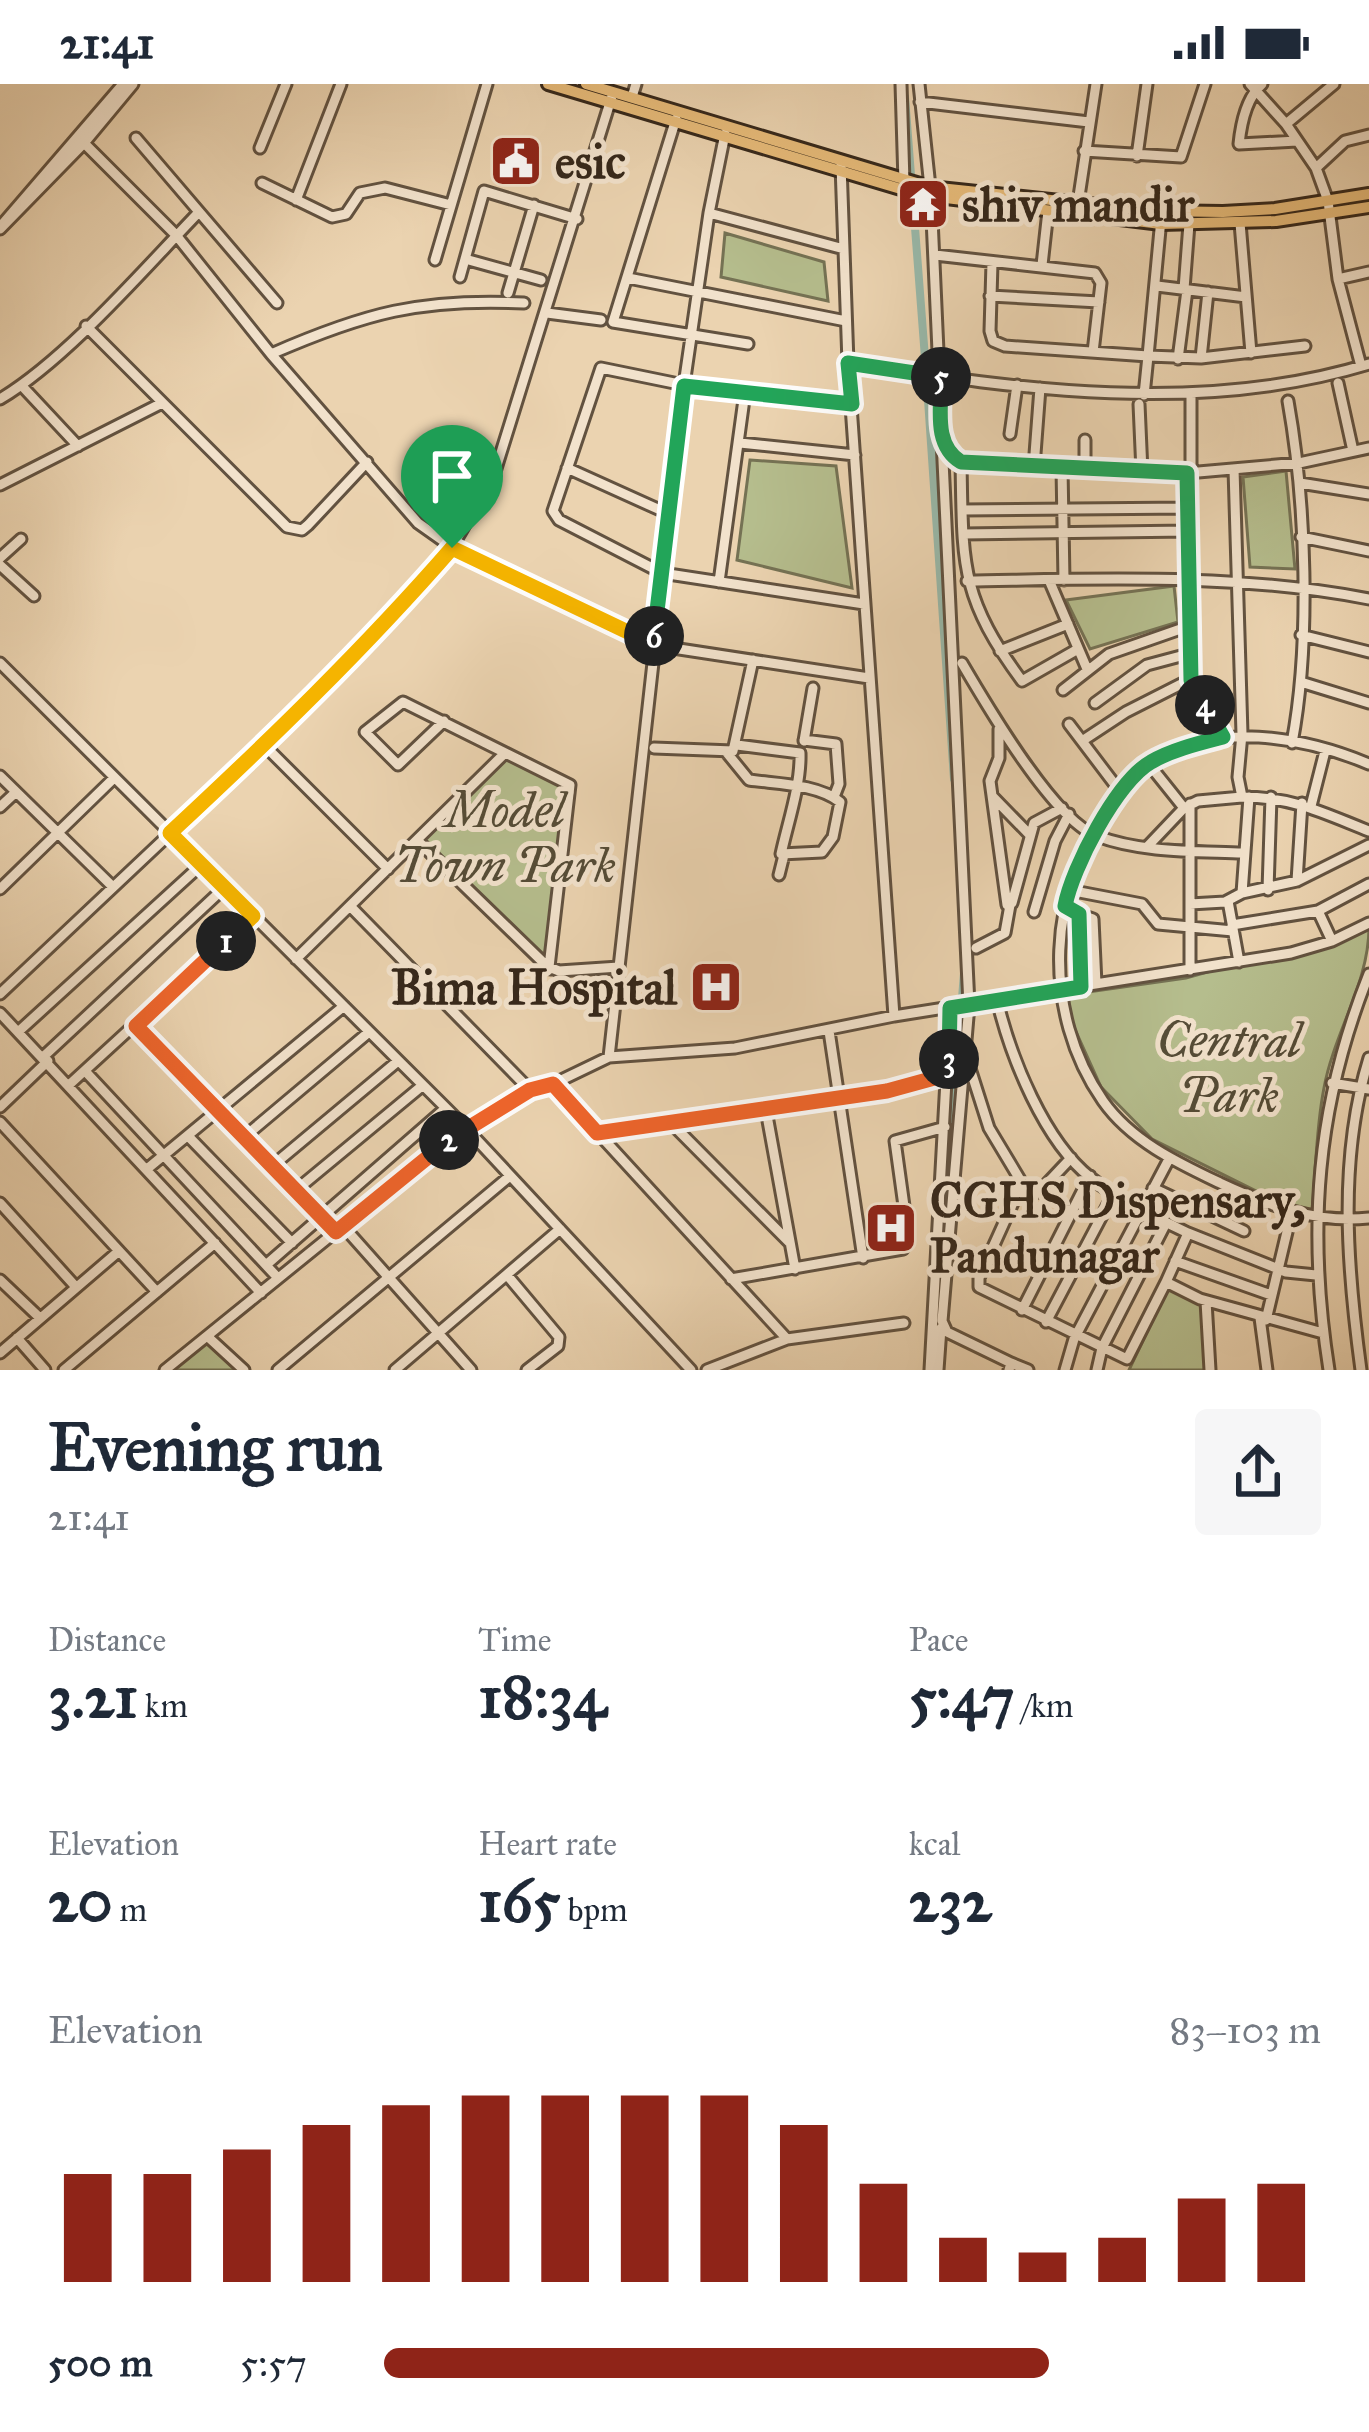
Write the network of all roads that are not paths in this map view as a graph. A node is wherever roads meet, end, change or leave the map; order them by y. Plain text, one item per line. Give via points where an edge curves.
1 (123, 84) edge
2 (133, 84) edge
3 (286, 84) edge
4 (341, 84) edge
5 (487, 84) edge
6 (548, 84) edge
7 (586, 84) edge
8 (636, 84) edge
9 (902, 84) edge
10 (919, 84) edge
11 (1096, 84) edge
12 (1147, 84) edge
13 (1205, 84) edge
14 (1334, 84) edge
15 (1256, 86) edge
16 (612, 97) junction
17 (632, 98) junction
18 (920, 102) junction
19 (677, 116) junction
20 (1088, 122) junction
21 (1286, 124) junction
22 (726, 131) junction
23 (1369, 135) edge
24 (136, 138) dead end
25 (81, 140) junction
26 (1297, 141) junction
27 (260, 148) dead end
28 (1084, 151) junction
29 (1137, 156) junction
30 (841, 166) junction
31 (1316, 168) junction
32 (262, 183) dead end
33 (918, 189) junction
34 (1369, 194) edge
35 (296, 200) junction
36 (1078, 202) junction
37 (451, 205) junction
38 (534, 205) junction
39 (1369, 207) edge
40 (1328, 208) junction
41 (1048, 211) junction
42 (199, 212) junction
43 (709, 213) junction
44 (1161, 217) junction
45 (577, 219) junction
46 (1240, 223) junction
47 (1190, 224) junction
48 (0, 228) edge
49 (176, 236) junction
50 (844, 249) junction
51 (934, 256) junction
52 (465, 259) junction
53 (435, 260) dead end
54 (992, 263) junction
55 (1042, 265) junction
56 (514, 272) junction
57 (1369, 272) edge
58 (460, 277) dead end
59 (628, 278) junction
60 (1338, 279) junction
61 (541, 280) dead end
62 (1157, 286) junction
63 (1185, 289) junction
64 (1208, 292) junction
65 (508, 293) dead end
66 (697, 294) junction
67 (991, 296) junction
68 (1246, 297) junction
69 (1099, 302) junction
70 (277, 303) dead end
71 (524, 304) dead end
72 (547, 313) junction
73 (601, 320) dead end
74 (846, 321) junction
75 (86, 326) junction
76 (691, 336) junction
77 (748, 344) dead end
78 (1305, 346) dead end
79 (1093, 352) junction
80 (1250, 353) junction
81 (271, 354) junction
82 (1148, 356) junction
83 (1201, 358) junction
84 (1178, 359) junction
85 (848, 363) junction
86 (1365, 365) edge
87 (941, 377) junction
88 (1338, 383) dead end
89 (22, 386) junction
90 (684, 386) junction
91 (1016, 386) junction
92 (1040, 388) junction
93 (745, 392) junction
94 (1191, 394) junction
95 (0, 399) edge
96 (1142, 399) junction
97 (1288, 401) dead end
98 (162, 403) junction
99 (852, 404) junction
100 (1010, 434) dead end
101 (942, 440) junction
102 (1085, 440) dead end
103 (740, 443) junction
104 (78, 446) junction
105 (1369, 448) edge
106 (1353, 451) junction
107 (855, 455) junction
108 (367, 462) junction
109 (961, 462) junction
110 (1299, 463) junction
111 (1034, 467) junction
112 (567, 468) junction
113 (1062, 468) junction
114 (1084, 469) junction
115 (1234, 469) junction
116 (1142, 472) junction
117 (1189, 473) junction
118 (1300, 483) junction
119 (0, 485) edge
120 (1369, 494) edge
121 (1188, 508) junction
122 (962, 510) junction
123 (1063, 510) junction
124 (669, 514) junction
125 (1188, 531) junction
126 (1064, 533) junction
127 (963, 534) junction
128 (1301, 537) junction
129 (21, 538) dead end
130 (452, 548) junction
131 (1369, 550) edge
132 (0, 561) edge
133 (662, 573) junction
134 (1049, 580) junction
135 (1064, 580) junction
136 (1189, 580) junction
137 (1236, 580) junction
138 (967, 581) junction
139 (719, 582) junction
140 (1301, 586) junction
141 (34, 596) dead end
142 (1369, 599) edge
143 (864, 604) junction
144 (1068, 624) junction
145 (1192, 625) junction
146 (1301, 635) junction
147 (653, 644) junction
148 (1078, 649) junction
149 (1000, 650) junction
150 (1192, 652) junction
151 (1369, 652) edge
152 (753, 660) junction
153 (962, 663) dead end
154 (0, 664) edge
155 (1087, 669) junction
156 (868, 678) junction
157 (1191, 680) junction
158 (1304, 683) junction
159 (813, 688) dead end
160 (1063, 690) dead end
161 (1095, 703) dead end
162 (1369, 703) edge
163 (444, 722) junction
164 (999, 724) junction
165 (1069, 724) dead end
166 (1242, 734) junction
167 (1223, 737) junction
168 (1082, 742) junction
169 (1292, 743) junction
170 (737, 745) junction
171 (264, 746) junction
172 (801, 746) junction
173 (654, 748) dead end
174 (1325, 751) junction
175 (505, 753) junction
176 (727, 753) junction
177 (1148, 763) junction
178 (1369, 764) edge
179 (0, 776) edge
180 (114, 778) junction
181 (795, 788) junction
182 (16, 791) junction
183 (1122, 794) junction
184 (993, 796) junction
185 (834, 797) junction
186 (1245, 797) junction
187 (1271, 797) junction
188 (1307, 805) junction
189 (1187, 806) junction
190 (0, 807) edge
191 (1065, 811) junction
192 (1369, 831) edge
193 (170, 833) junction
194 (59, 834) junction
195 (1030, 835) junction
196 (1093, 836) junction
197 (417, 840) junction
198 (1369, 845) edge
199 (1148, 847) junction
200 (1190, 850) junction
201 (1243, 854) junction
202 (784, 855) junction
203 (201, 865) junction
204 (388, 869) junction
205 (779, 875) dead end
206 (1297, 881) junction
207 (1369, 884) edge
208 (113, 887) junction
209 (224, 888) junction
210 (0, 889) edge
211 (1069, 890) junction
212 (1268, 890) junction
213 (1242, 893) junction
214 (1228, 901) junction
215 (1190, 904) junction
216 (1010, 905) junction
217 (350, 906) junction
218 (1065, 906) junction
219 (1318, 911) junction
220 (1034, 912) dead end
221 (1079, 914) junction
222 (253, 916) junction
223 (1369, 923) edge
224 (1188, 928) junction
225 (1233, 928) junction
226 (1332, 941) junction
227 (976, 947) dead end
228 (296, 959) junction
229 (1239, 962) junction
230 (619, 967) junction
231 (550, 969) junction
232 (1190, 970) junction
233 (1369, 974) edge
234 (1096, 984) junction
235 (1081, 987) junction
236 (1060, 990) junction
237 (0, 994) edge
238 (997, 1000) junction
239 (968, 1005) junction
240 (344, 1006) junction
241 (950, 1008) junction
242 (0, 1012) edge
243 (894, 1016) junction
244 (136, 1026) junction
245 (19, 1031) junction
246 (829, 1031) junction
247 (369, 1032) junction
248 (965, 1048) junction
249 (609, 1057) junction
250 (1369, 1058) edge
251 (45, 1059) junction
252 (398, 1061) junction
253 (85, 1071) junction
254 (949, 1074) junction
255 (1332, 1083) junction
256 (70, 1084) junction
257 (553, 1084) junction
258 (423, 1085) junction
259 (1364, 1089) edge
260 (530, 1090) junction
261 (839, 1098) junction
262 (0, 1107) edge
263 (446, 1108) junction
264 (766, 1110) junction
265 (218, 1112) junction
266 (0, 1122) edge
267 (671, 1123) junction
268 (465, 1127) junction
269 (945, 1127) junction
270 (597, 1133) junction
271 (188, 1136) junction
272 (243, 1138) junction
273 (166, 1154) junction
274 (1071, 1158) junction
275 (1169, 1160) junction
276 (271, 1167) junction
277 (147, 1169) junction
278 (510, 1176) junction
279 (1090, 1176) junction
280 (1021, 1187) junction
281 (1153, 1188) junction
282 (295, 1192) junction
283 (1114, 1192) junction
284 (0, 1203) edge
285 (1142, 1210) junction
286 (1292, 1211) junction
287 (1319, 1216) junction
288 (322, 1217) junction
289 (1369, 1218) edge
290 (1348, 1220) junction
291 (1166, 1223) junction
292 (339, 1229) junction
293 (560, 1229) junction
294 (1244, 1232) dead end
295 (1188, 1233) junction
296 (215, 1243) junction
297 (292, 1243) junction
298 (790, 1244) junction
299 (118, 1251) junction
300 (862, 1258) junction
301 (1175, 1261) junction
302 (266, 1264) junction
303 (1277, 1268) junction
304 (795, 1269) junction
305 (506, 1275) junction
306 (1316, 1275) junction
307 (390, 1277) junction
308 (278, 1278) junction
309 (731, 1279) junction
310 (0, 1280) edge
311 (1166, 1282) junction
312 (76, 1287) junction
313 (157, 1292) junction
314 (261, 1293) junction
315 (1271, 1295) junction
316 (1206, 1301) junction
317 (1022, 1310) junction
318 (40, 1318) junction
319 (1263, 1319) junction
320 (942, 1321) junction
321 (1046, 1322) junction
322 (904, 1323) dead end
323 (439, 1333) junction
324 (1323, 1334) junction
325 (207, 1336) junction
326 (1076, 1337) junction
327 (17, 1338) junction
328 (787, 1339) junction
329 (1102, 1348) junction
330 (0, 1353) edge
331 (1125, 1364) edge
332 (1010, 1366) edge
333 (45, 1370) edge
334 (64, 1370) edge
335 (166, 1370) edge
336 (244, 1370) edge
337 (278, 1370) edge
338 (395, 1370) edge
339 (471, 1370) edge
340 (527, 1370) edge
341 (692, 1370) edge
342 (707, 1370) edge
343 (934, 1370) edge
344 (1028, 1370) edge
345 (1065, 1370) edge
346 (1097, 1370) edge
347 (1210, 1370) edge
348 (1267, 1370) edge
349 (1329, 1370) edge
350 (1361, 1370) edge

1 - 25 street
2 - 25 street
3 - 27 street
4 - 35 street
5 - 37 street
6 - 16 main road
7 - 16 main road
8 - 17 street
9 - 33 street
10 - 18 street
11 - 20 street
12 - 29 street
13 - 29 street via 1181,157
14 - 21 street
15 - 21 street
15 - 26 street via 1239,144
16 - 17 main road
16 - 19 main road
16 - 45 street
17 - 19 main road
18 - 20 street
18 - 33 street
19 - 22 main road
19 - 59 street
20 - 28 street
21 - 26 street
22 - 30 main road
22 - 43 street
23 - 31 street via 1345,141
24 - 42 street
25 - 48 street
25 - 49 street
26 - 31 street
28 - 29 street
28 - 36 street
30 - 33 main road
30 - 50 street
31 - 40 street
32 - 35 street
33 - 36 main road
33 - 41 main road
33 - 51 street
34 - 40 main road
35 - 37 street via 339,218 360,193 379,187
36 - 44 main road
37 - 53 street
38 - 45 street
38 - 52 street via 484,191
38 - 56 street
39 - 40 main road
40 - 44 main road
40 - 46 main road
40 - 60 street
41 - 44 main road
41 - 55 street
42 - 49 street
42 - 70 street
43 - 50 street
43 - 66 street
44 - 47 main road
44 - 62 street
45 - 72 street
46 - 47 main road
46 - 68 street
47 - 63 street
49 - 75 street
49 - 81 street
50 - 74 street
51 - 54 street
51 - 87 street
52 - 56 street
52 - 58 street
54 - 55 street
54 - 67 street
55 - 69 street via 1095,273
56 - 61 street
56 - 65 street
57 - 60 street
59 - 66 street
59 - 76 street via 613,322
60 - 86 street
62 - 63 street
62 - 82 street
63 - 64 street
63 - 84 street
64 - 68 street
64 - 83 street
66 - 74 street
66 - 76 street
67 - 69 street
67 - 79 street via 990,332 999,345
68 - 80 street
69 - 79 street
71 - 81 street via 409,305
72 - 73 street
72 - 130 street via 494,475
74 - 85 street
75 - 89 street
75 - 98 street
76 - 77 street
76 - 90 street
78 - 80 street
79 - 82 street
80 - 83 street
81 - 108 street
82 - 84 street
82 - 96 street
83 - 84 street
85 - 87 street
85 - 99 street
86 - 94 street via 1288,384
87 - 91 street
87 - 101 street
88 - 106 street
89 - 95 street
89 - 104 street
90 - 93 street
90 - 112 street via 601,368
90 - 124 street
91 - 92 street
91 - 100 street
92 - 96 street
92 - 111 street
93 - 99 street
93 - 103 street
94 - 96 street
94 - 117 street
96 - 116 street
97 - 110 street
98 - 104 street
98 - 108 street via 294,531
99 - 107 street
101 - 109 street
101 - 239 street
102 - 114 street
103 - 107 street
103 - 139 street
104 - 119 street
105 - 106 street
106 - 110 street
107 - 143 street
108 - 130 street via 418,523
109 - 111 street
109 - 122 street
110 - 115 street
110 - 118 street
111 - 113 street
112 - 124 street
112 - 133 street via 554,515
113 - 114 street
113 - 123 street
114 - 116 street
115 - 117 street
115 - 137 street
116 - 117 street
117 - 121 street
118 - 120 street
118 - 128 street
121 - 123 street
121 - 125 street
122 - 123 street
122 - 127 street
123 - 126 street
124 - 133 street
125 - 126 street
125 - 136 street
126 - 127 street
126 - 135 street
127 - 138 street
128 - 131 street
128 - 140 street
129 - 132 street
130 - 147 street
130 - 171 street
132 - 141 street
133 - 139 street
133 - 147 street
134 - 135 street
134 - 138 street
134 - 144 street
135 - 136 street
136 - 137 street
136 - 145 street
137 - 140 street
137 - 166 street
138 - 149 street
139 - 143 street
140 - 142 street
140 - 146 street
143 - 156 street
144 - 148 street
144 - 149 street
145 - 150 street
145 - 155 street via 1127,645
146 - 151 street
146 - 158 street
147 - 152 street
147 - 230 street
148 - 149 street via 1022,681
148 - 155 street
150 - 157 street
150 - 161 street via 1130,674
152 - 156 street
152 - 170 street
153 - 164 street
154 - 180 street
155 - 160 street
156 - 243 street
157 - 167 street
157 - 168 street
158 - 162 street
158 - 169 street
159 - 172 street
163 - 163 street via 398,765 365,732 403,702
163 - 175 street
164 - 184 street
164 - 191 street
165 - 168 street
166 - 167 street
166 - 169 street
166 - 186 street via 1238,777
167 - 177 street
168 - 183 street
169 - 174 street
170 - 172 street
170 - 176 street
171 - 193 street
171 - 204 street
172 - 181 street
172 - 185 street via 836,744
173 - 176 street
174 - 178 street
174 - 188 street
175 - 197 street
175 - 231 street via 570,784
176 - 181 street via 744,777
177 - 183 street
177 - 189 street
179 - 182 street
180 - 193 street
180 - 194 street
181 - 185 street
181 - 202 street
182 - 190 street
182 - 194 street
183 - 196 street
184 - 195 street
184 - 216 street
185 - 202 street via 840,802 833,837 822,852
186 - 187 street
186 - 189 street
186 - 201 street
187 - 188 street
187 - 212 street
188 - 192 street
188 - 206 street
189 - 199 street
189 - 200 street
191 - 195 street via 1038,818
191 - 196 street
191 - 220 street
193 - 203 street
193 - 208 street
194 - 208 street
194 - 210 street
195 - 216 street
196 - 199 street
196 - 211 street
197 - 204 street
197 - 231 street
198 - 206 street
199 - 200 street
200 - 201 street
200 - 215 street
201 - 213 street
202 - 205 street
203 - 209 street
203 - 245 street
204 - 217 street
206 - 212 street
207 - 219 street
208 - 237 street
209 - 222 street
209 - 251 street
211 - 218 street
211 - 224 street via 1142,904 1155,923
212 - 213 street
213 - 214 street
214 - 215 street
214 - 225 street
215 - 224 street
216 - 227 street via 1005,933
217 - 228 street
217 - 260 street
218 - 221 street
218 - 236 street
219 - 225 street
219 - 226 street
221 - 234 street via 1093,919
221 - 235 street
222 - 228 street
222 - 244 street
223 - 226 street
224 - 225 street
224 - 232 street
225 - 229 street
226 - 229 street
228 - 240 street
229 - 232 street
230 - 231 street
230 - 249 street
232 - 234 street
233 - 255 street
234 - 235 street
235 - 236 street
236 - 238 street
236 - 275 street via 1104,1102
238 - 239 street
238 - 274 street via 1027,1086
239 - 241 street
239 - 248 street
240 - 247 street
240 - 265 street
241 - 243 street
241 - 254 street
242 - 245 street
243 - 246 street
244 - 253 street
244 - 265 street
245 - 251 street
246 - 249 street
246 - 261 street
247 - 252 street
247 - 272 street
248 - 280 street via 988,1128
248 - 320 street
249 - 257 street
250 - 259 street
251 - 256 street
251 - 262 street
252 - 258 street
252 - 276 street
253 - 256 street
253 - 273 street
254 - 261 street
254 - 269 street
255 - 259 street
255 - 287 street
256 - 277 street
257 - 260 street
257 - 270 street
258 - 263 street
258 - 282 street
259 - 290 street
260 - 268 street
261 - 264 street
261 - 300 street
263 - 268 street
263 - 288 street
264 - 267 street
264 - 298 street
265 - 271 street
265 - 272 street
266 - 299 street
267 - 270 street
267 - 298 street
268 - 278 street
268 - 292 street
269 - 300 street via 895,1141 907,1243 897,1253
269 - 343 street
270 - 309 street
271 - 273 street
271 - 297 street
272 - 276 street
273 - 277 street
273 - 302 street
274 - 279 street
274 - 280 street via 1039,1192
275 - 281 street
275 - 286 street
276 - 282 street
277 - 296 street
278 - 293 street
278 - 307 street
279 - 283 street
279 - 317 street
280 - 317 street via 978,1282
281 - 285 street
281 - 294 street
282 - 288 street
283 - 285 street
283 - 321 street
284 - 312 street
285 - 291 street
285 - 326 street
286 - 287 street
286 - 303 street
287 - 290 street
287 - 306 street
288 - 292 street
288 - 297 street
289 - 290 street
290 - 350 street
291 - 295 street
291 - 329 street
292 - 307 street
292 - 308 street
293 - 305 street
293 - 341 street
295 - 301 street
295 - 303 street
296 - 313 street
296 - 314 street
297 - 302 street
298 - 304 street
299 - 312 street
299 - 313 street
300 - 304 street
301 - 311 street
301 - 315 street
302 - 308 street
303 - 306 street
303 - 315 street
304 - 309 street
305 - 323 street
305 - 340 street via 559,1337
306 - 324 street
307 - 323 street
307 - 337 street
308 - 314 street
309 - 328 street
310 - 318 street
311 - 316 street
311 - 331 street
312 - 318 street
313 - 334 street
314 - 325 street
315 - 319 street
316 - 319 street
316 - 347 street
317 - 321 street
318 - 327 street
319 - 324 street
319 - 348 street
320 - 332 street via 947,1332
320 - 343 street
321 - 326 street
322 - 328 street
323 - 338 street
323 - 339 street
324 - 349 street
325 - 335 street
325 - 336 street
326 - 329 street
326 - 345 street
327 - 330 street
327 - 333 street
328 - 342 street
329 - 331 street
329 - 346 street
332 - 344 street

